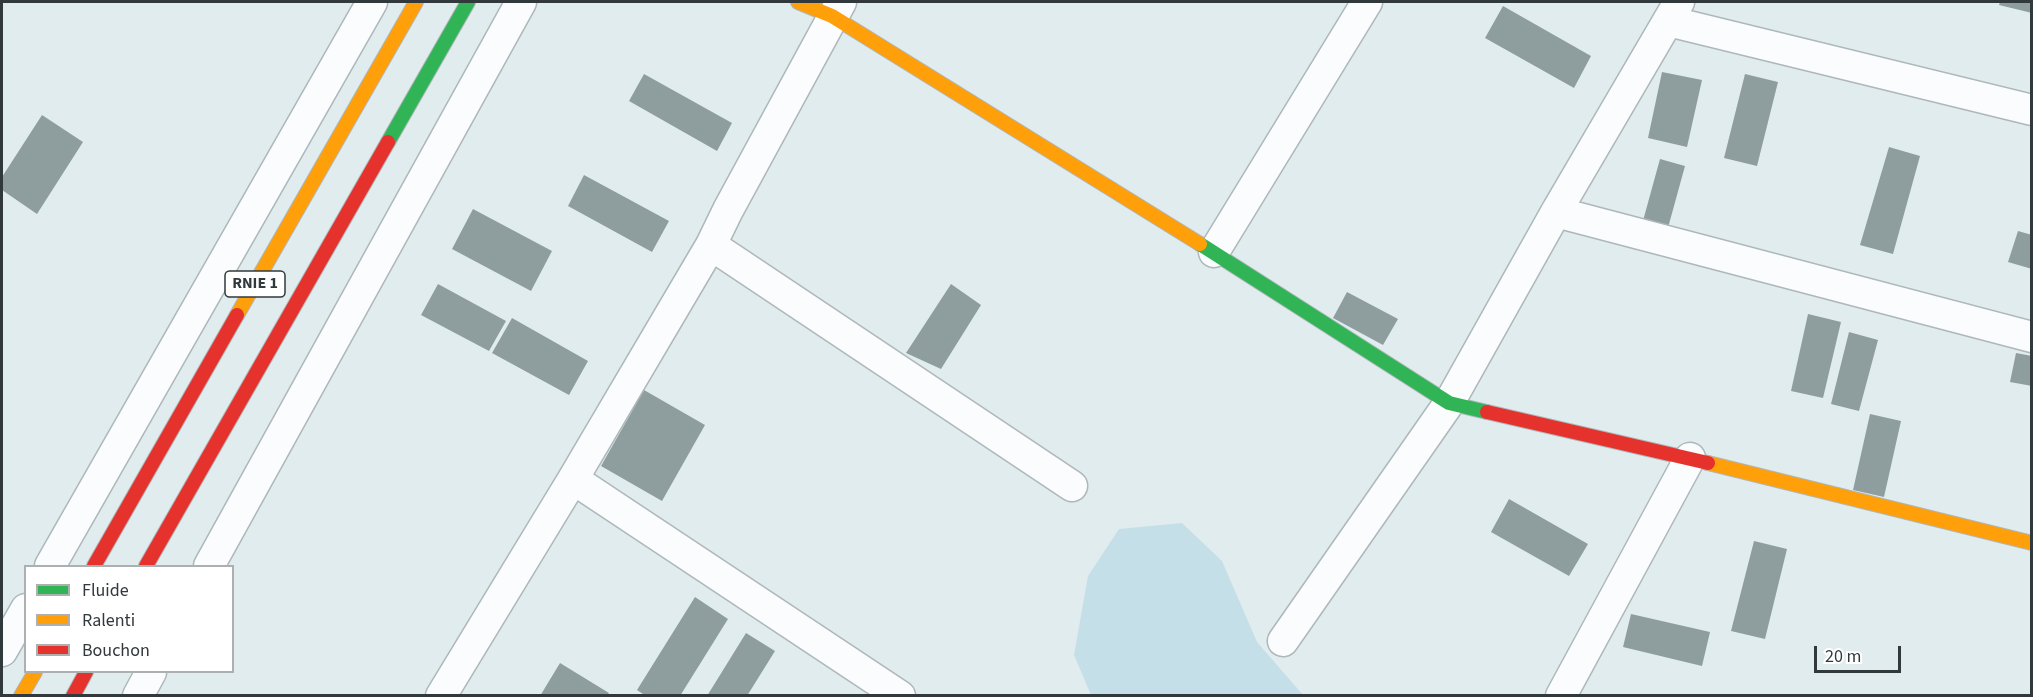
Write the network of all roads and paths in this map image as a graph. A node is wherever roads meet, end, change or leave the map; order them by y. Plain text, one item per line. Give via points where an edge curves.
1 (372, 2) edge
2 (416, 2) edge
3 (468, 2) edge
4 (520, 2) edge
5 (798, 2) edge
6 (1367, 2) edge
7 (836, 9) edge
8 (1673, 11) edge
9 (2031, 110) edge
10 (1556, 212) junction
11 (711, 245) junction
12 (1214, 252) junction
13 (2031, 337) edge
14 (1449, 403) junction
15 (1690, 458) junction
16 (573, 479) junction
17 (1072, 486) dead end
18 (2031, 543) edge
19 (51, 565) edge
20 (95, 565) edge
21 (147, 565) edge
22 (210, 565) edge
23 (24, 612) edge
24 (1283, 641) dead end
25 (2, 651) edge
26 (34, 673) edge
27 (85, 673) edge
28 (150, 673) edge
29 (21, 696) edge
30 (73, 696) edge
31 (138, 696) edge
32 (441, 696) edge
33 (900, 696) edge
34 (1561, 696) edge

1 - 19 street
2 - 20 main road, RNIE 1
3 - 21 main road, RNIE 1
4 - 22 street
5 - 7 main road
6 - 12 street
7 - 11 street
7 - 12 main road
8 - 9 street
8 - 10 street
10 - 13 street
10 - 14 street
11 - 16 street
11 - 17 street
12 - 14 main road
14 - 15 main road
14 - 24 street
15 - 18 main road
15 - 34 street
16 - 32 street
16 - 33 street
23 - 25 street
26 - 29 main road
27 - 30 main road
28 - 31 street

